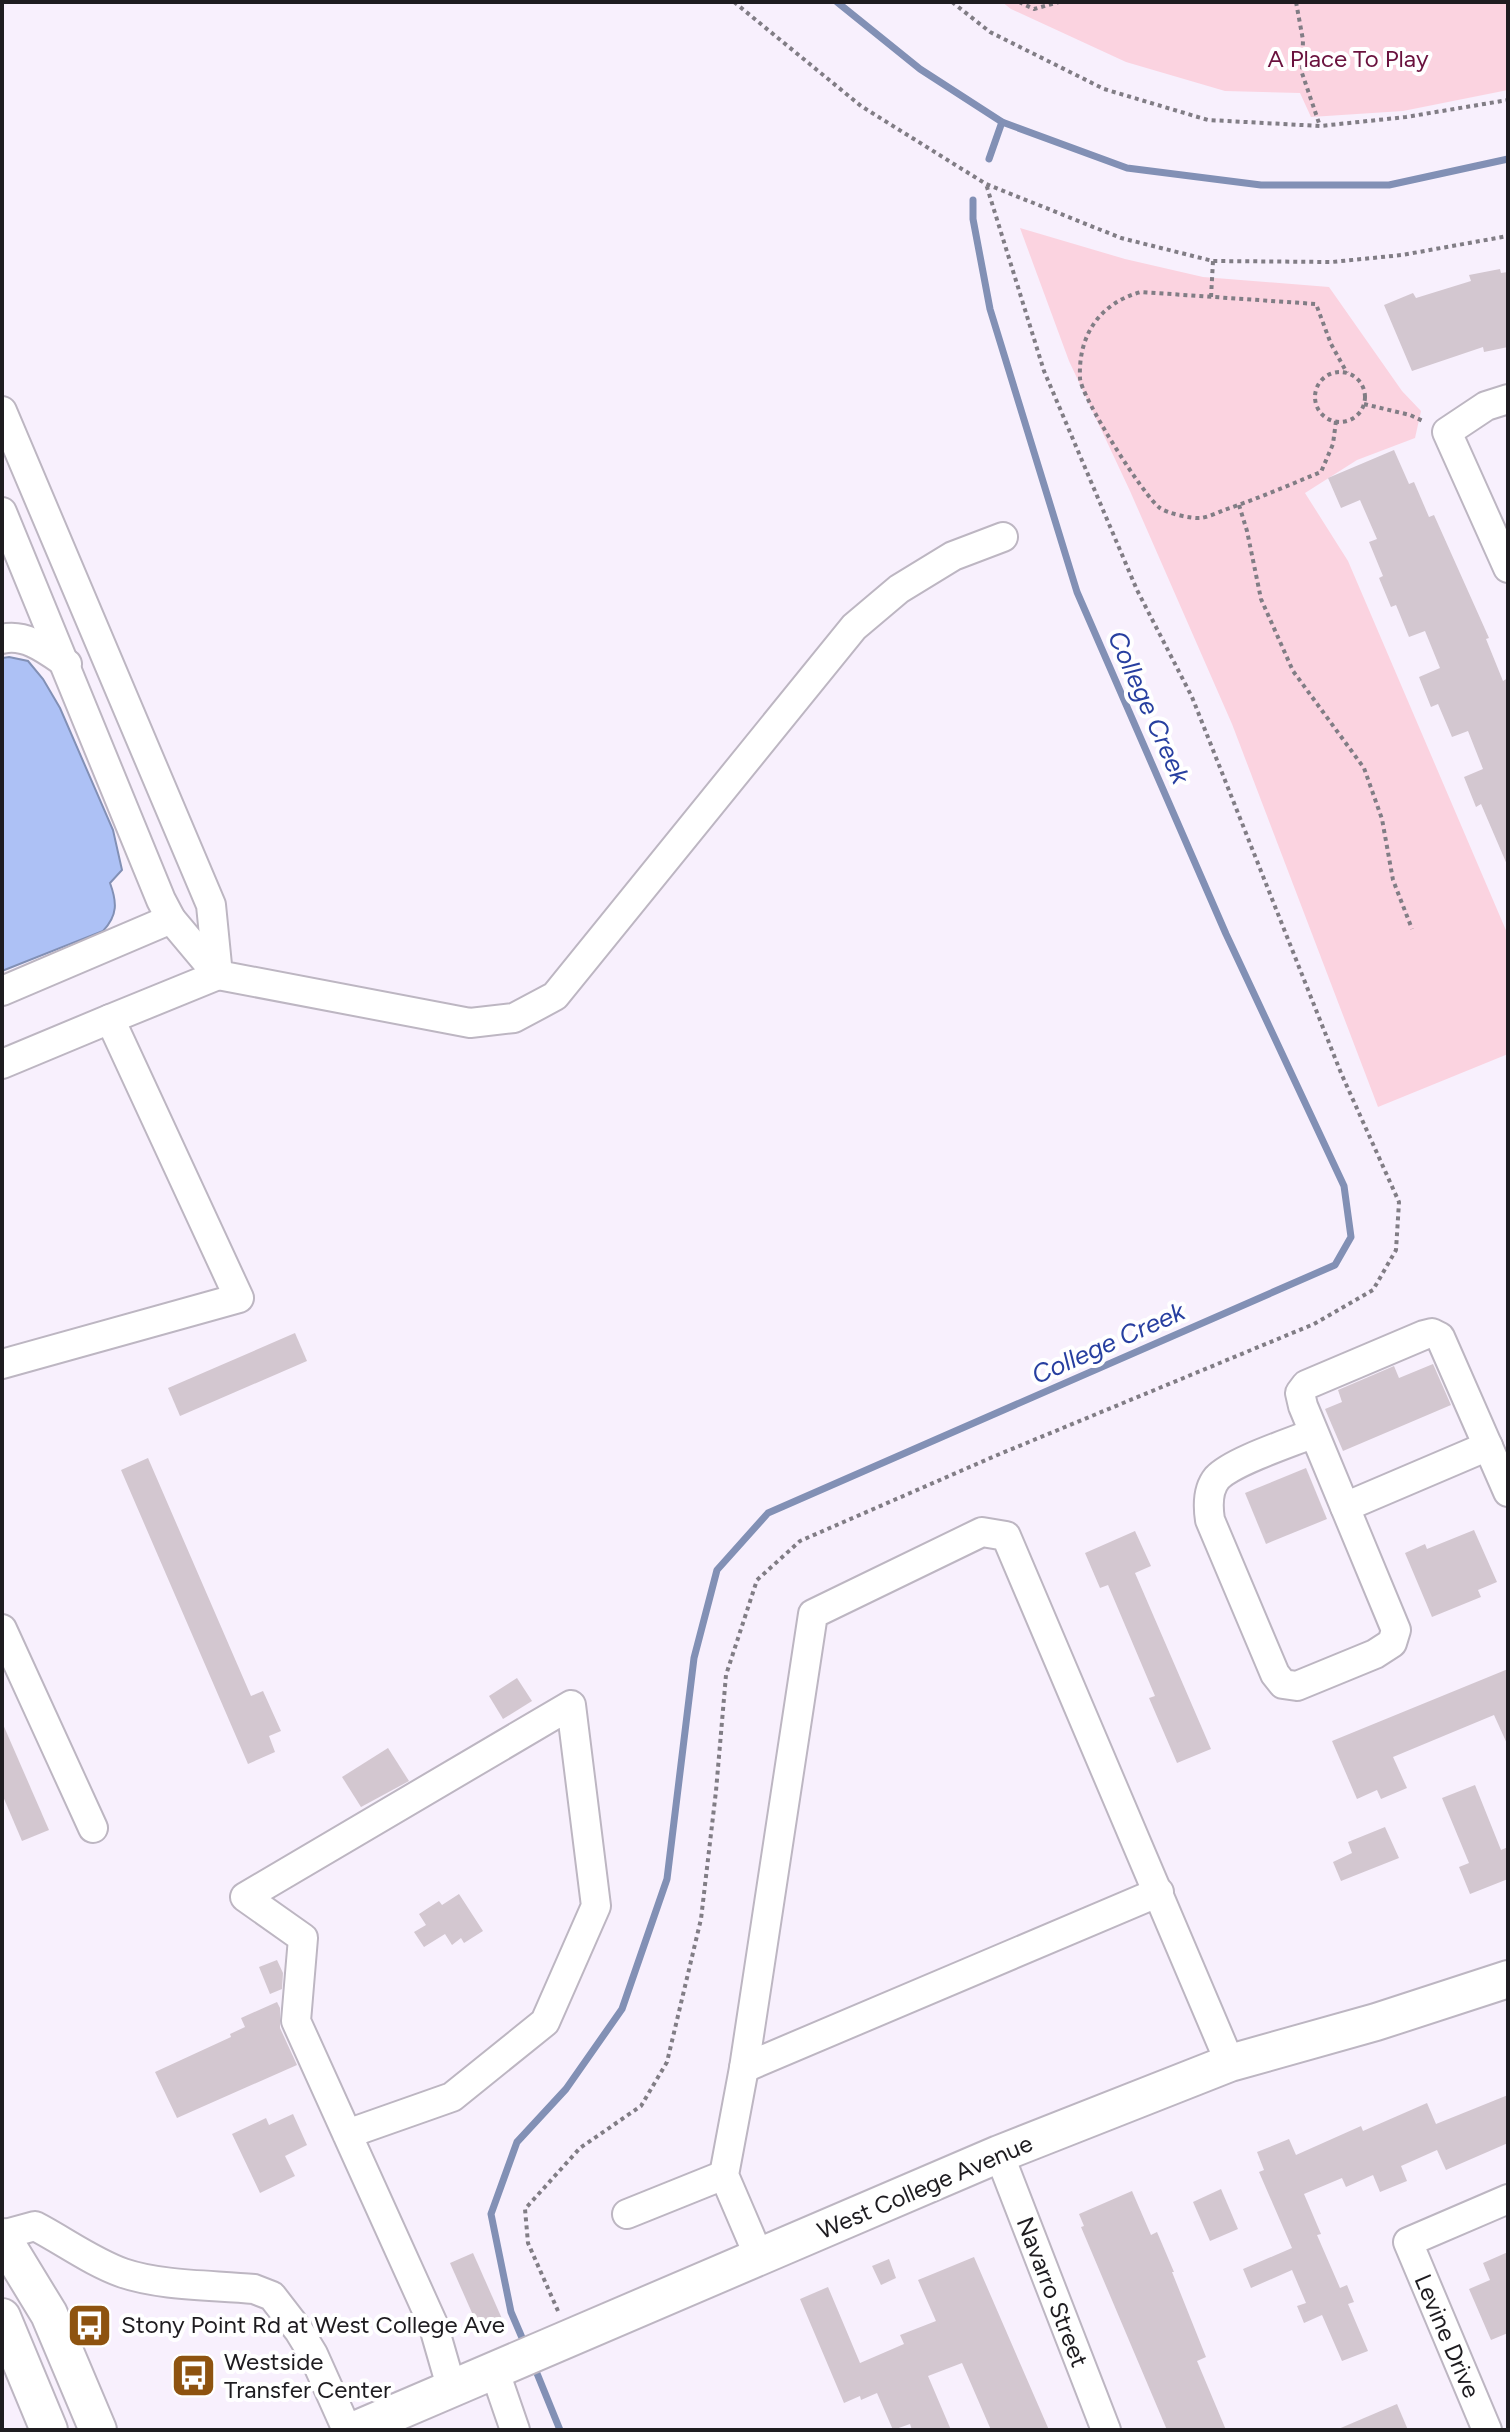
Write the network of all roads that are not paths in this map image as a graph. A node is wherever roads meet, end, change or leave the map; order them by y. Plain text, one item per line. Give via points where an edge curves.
1 (1508, 399) edge
2 (2, 411) edge
3 (2, 512) edge
4 (1003, 537) dead end
5 (1508, 568) edge
6 (2, 639) edge
7 (67, 664) junction
8 (171, 919) junction
9 (218, 975) junction
10 (2, 991) edge
11 (110, 1019) junction
12 (2, 1064) edge
13 (2, 1364) edge
14 (1314, 1433) junction
15 (1488, 1446) junction
16 (1508, 1492) edge
17 (1345, 1507) junction
18 (2, 1629) edge
19 (93, 1828) dead end
20 (1159, 1892) junction
21 (1508, 1979) edge
22 (1230, 2063) junction
23 (744, 2068) junction
24 (347, 2134) junction
25 (999, 2154) junction
26 (724, 2175) junction
27 (1508, 2199) edge
28 (627, 2214) dead end
29 (2, 2236) edge
30 (760, 2259) junction
31 (2, 2317) edge
32 (509, 2366) junction
33 (452, 2390) junction
34 (49, 2430) edge
35 (98, 2430) edge
36 (347, 2430) edge
37 (355, 2430) edge
38 (515, 2430) edge
39 (1106, 2430) edge
40 (1487, 2430) edge

1 - 5 street via 1486,406 1447,432
2 - 9 street via 211,905
3 - 7 street
4 - 9 street via 953,556 899,589 854,627 555,996 514,1018 470,1023
6 - 7 street via 34,642
7 - 8 street
8 - 9 street
8 - 10 street
9 - 11 street
11 - 12 street
11 - 13 street via 239,1298
14 - 15 street via 1300,1393 1306,1385 1432,1333 1440,1337
14 - 17 street
14 - 17 street via 1229,1469 1216,1480 1208,1505 1283,1684 1297,1686 1392,1643 1396,1630
15 - 16 street
15 - 17 street
18 - 19 street
20 - 22 street
20 - 23 street
20 - 23 street via 1006,1536 982,1532 813,1614
21 - 22 main road, West College Avenue
22 - 25 main road, West College Avenue
23 - 26 street
24 - 24 street via 296,2021 303,1938 245,1897 571,1705 596,1906 545,2022 452,2097
24 - 33 street via 433,2324
25 - 30 main road, West College Avenue
25 - 39 street, Navarro Street
26 - 28 street
26 - 30 street
27 - 40 street, Levine Drive via 1408,2242
29 - 35 main road via 49,2314
29 - 36 street via 35,2226 125,2274 254,2289 272,2296 313,2354
30 - 32 main road, West College Avenue
31 - 34 main road
32 - 33 main road, West College Avenue
32 - 38 street
33 - 37 main road, West College Avenue

